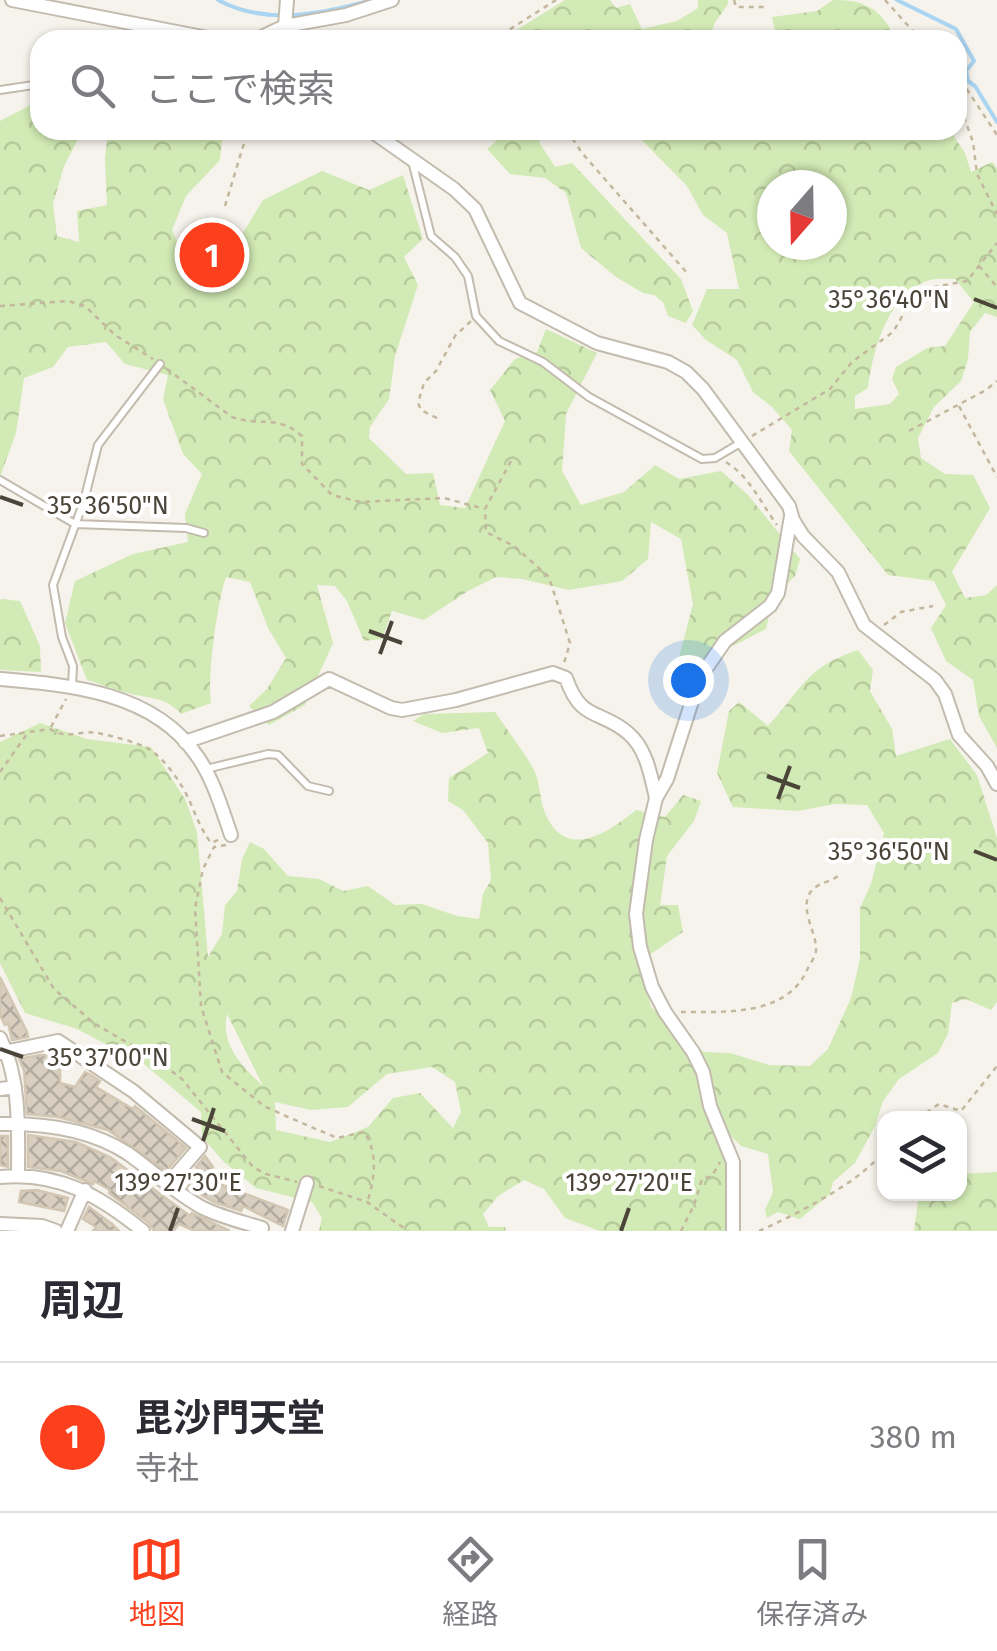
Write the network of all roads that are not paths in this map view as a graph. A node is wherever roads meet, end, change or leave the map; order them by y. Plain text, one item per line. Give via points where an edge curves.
1 (12, 0) edge
2 (287, 0) edge
3 (392, 0) edge
4 (285, 26) junction
5 (166, 30) edge
6 (276, 30) edge
7 (30, 86) edge
8 (0, 90) edge
9 (384, 140) edge
10 (411, 160) junction
11 (160, 364) road end
12 (744, 441) junction
13 (0, 480) edge
14 (792, 516) junction
15 (75, 524) junction
16 (204, 533) dead end
17 (0, 678) edge
18 (72, 686) junction
19 (185, 742) junction
20 (204, 770) junction
21 (997, 784) edge
22 (329, 791) dead end
23 (656, 798) junction
24 (231, 835) road end
25 (0, 1038) edge
26 (4, 1052) edge
27 (15, 1087) junction
28 (0, 1089) edge
29 (0, 1124) edge
30 (18, 1124) junction
31 (18, 1176) junction
32 (0, 1178) edge
33 (307, 1184) road end
34 (167, 1185) junction
35 (85, 1190) junction
36 (0, 1224) edge
37 (265, 1230) edge
38 (56, 1231) edge
39 (68, 1231) edge
40 (143, 1231) edge
41 (292, 1231) edge
42 (733, 1231) edge

1 - 5 street
2 - 4 street
3 - 4 street
4 - 6 street
7 - 8 lane
9 - 10 street
10 - 12 street via 475,210 520,303 597,342 686,372
10 - 12 lane via 431,236 468,276 476,316 499,341 702,459
11 - 15 lane via 98,445
12 - 14 street
13 - 15 lane
14 - 21 street via 838,572 864,624 935,680 958,735
14 - 23 street via 778,593 725,642 704,673
15 - 16 lane
15 - 18 lane via 53,585
17 - 18 street
18 - 19 street via 152,713
19 - 20 street
19 - 23 street via 273,712 328,680 402,710 561,674 590,713 628,733 641,750
20 - 22 lane via 278,755 298,779
20 - 24 street
23 - 42 street via 636,914 645,966 693,1052 728,1150 735,1180
25 - 26 street
26 - 27 street
26 - 34 street via 58,1041 133,1091 200,1147
27 - 28 street
27 - 30 street
29 - 30 street
30 - 31 street
30 - 34 street via 102,1141
31 - 32 street
31 - 35 street
33 - 41 street
34 - 37 street via 206,1210
35 - 39 street
35 - 40 street
36 - 38 street

